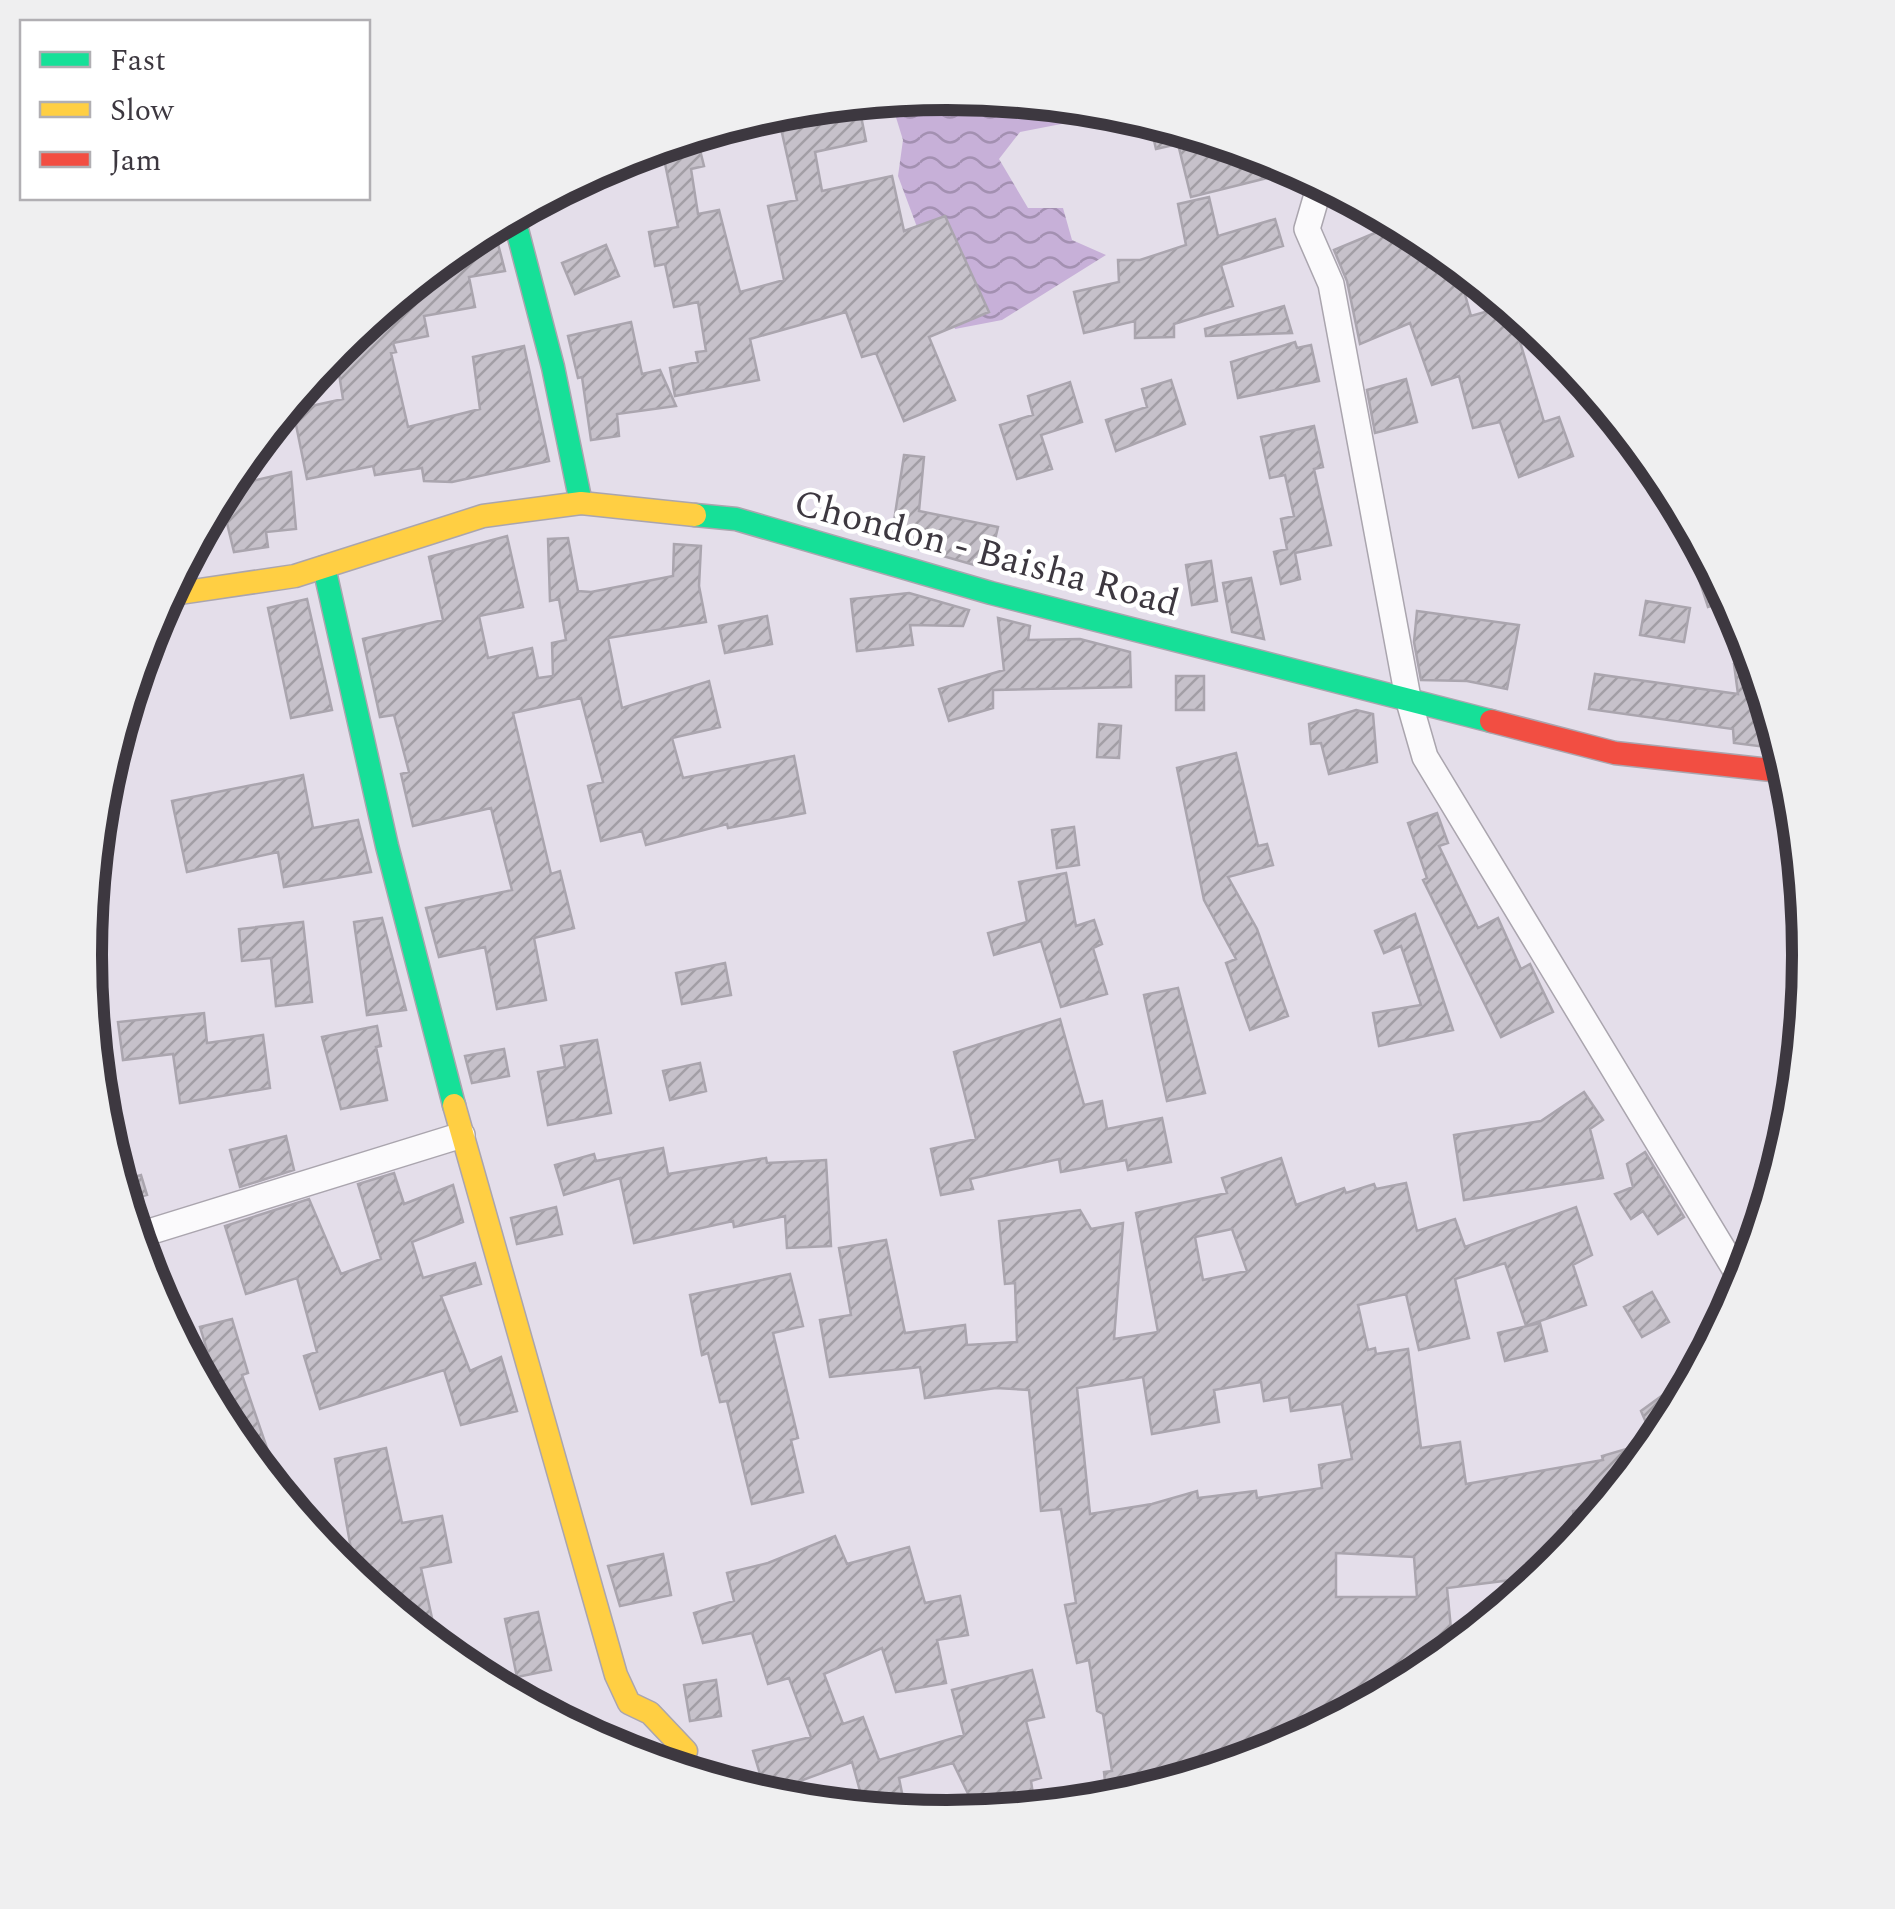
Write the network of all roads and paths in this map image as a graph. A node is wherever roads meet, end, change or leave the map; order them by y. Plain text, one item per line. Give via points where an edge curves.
1 (1318, 195) edge
2 (517, 228) edge
3 (580, 503) junction
4 (324, 566) junction
5 (184, 593) edge
6 (1408, 698) junction
7 (1772, 770) edge
8 (462, 1135) junction
9 (149, 1232) edge
10 (1733, 1266) edge
11 (686, 1751) dead end

1 - 6 street via 1307,230 1331,284
2 - 3 main road
3 - 4 main road, Chondon - Baisha Road via 482,516
3 - 6 main road, Chondon - Baisha Road via 736,520 991,593
4 - 5 main road, Chondon - Baisha Road
4 - 8 main road
6 - 7 main road, Chondon - Baisha Road via 1615,753
6 - 10 street via 1425,757
8 - 9 street
8 - 11 main road via 616,1675 630,1704 650,1712

